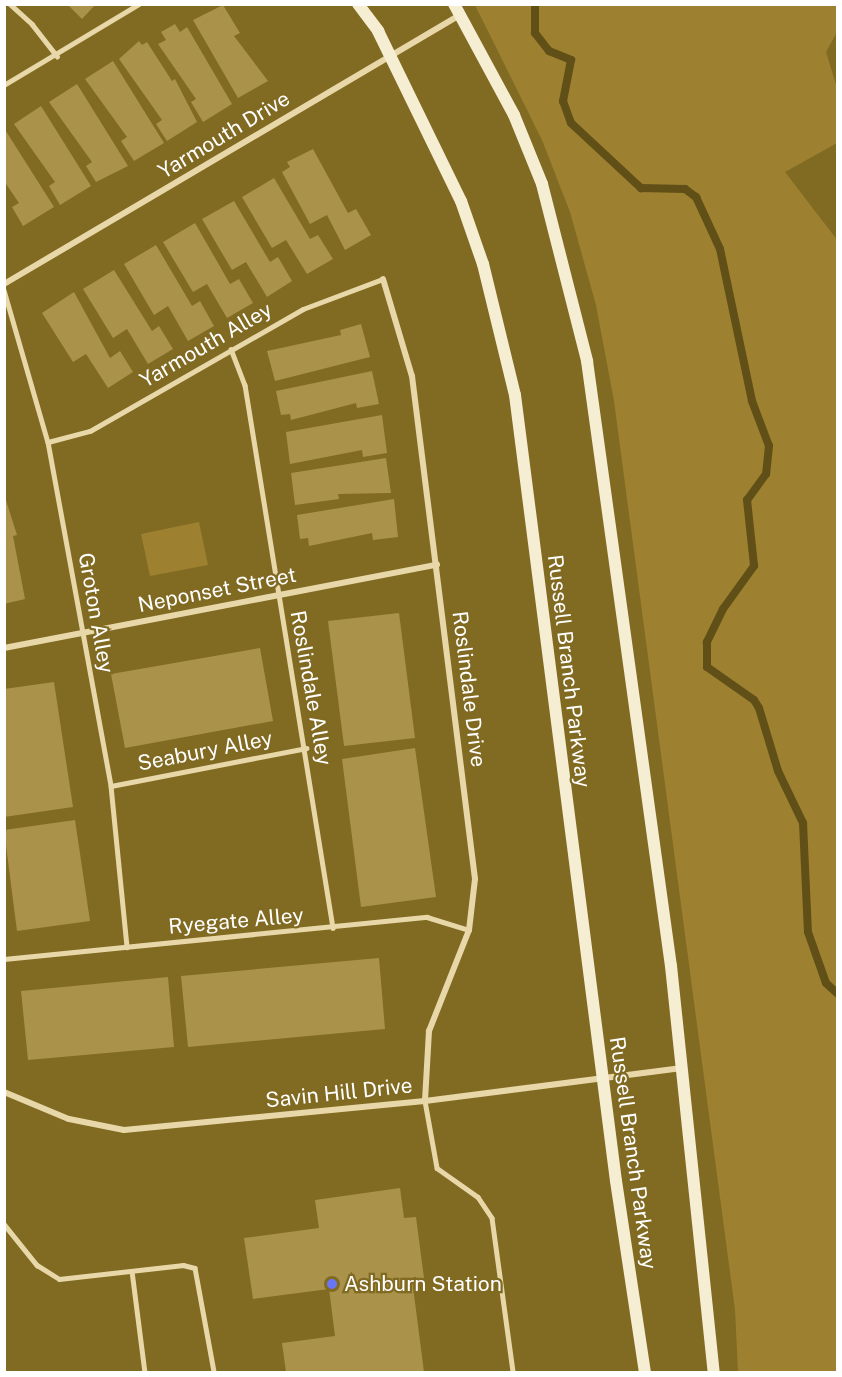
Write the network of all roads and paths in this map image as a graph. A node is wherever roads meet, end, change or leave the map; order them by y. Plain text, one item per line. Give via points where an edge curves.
1 (10, 4) edge
2 (139, 4) edge
3 (358, 4) edge
4 (457, 10) edge
5 (57, 56) junction
6 (390, 56) junction
7 (4, 86) edge
8 (383, 279) joint
9 (4, 284) edge
10 (4, 290) edge
11 (231, 349) junction
12 (48, 441) junction
13 (437, 565) junction
14 (277, 595) junction
15 (83, 633) junction
16 (4, 648) edge
17 (306, 747) junction
18 (111, 786) junction
19 (333, 928) junction
20 (469, 930) junction
21 (127, 947) junction
22 (4, 959) edge
23 (682, 1068) junction
24 (602, 1077) junction
25 (4, 1092) edge
26 (425, 1101) junction
27 (4, 1224) edge
28 (132, 1271) junction
29 (145, 1372) edge
30 (214, 1372) edge
31 (513, 1372) edge
32 (645, 1372) edge
33 (714, 1372) edge

1 - 5 lane
2 - 5 lane
3 - 6 main road, Russell Branch Parkway
4 - 6 street, Yarmouth Drive
4 - 23 main road via 514,115 542,184 587,361
5 - 7 lane
6 - 9 street, Yarmouth Drive
6 - 24 main road, Russell Branch Parkway via 461,201 483,264 515,395
8 - 11 lane, Yarmouth Alley via 303,309
8 - 13 street, Roslindale Drive via 412,376
10 - 12 lane, Groton Alley
11 - 12 lane, Yarmouth Alley via 90,431
11 - 14 lane, Roslindale Alley via 245,385
12 - 15 lane, Groton Alley
13 - 14 street, Neponset Street
13 - 20 street, Roslindale Drive via 475,879
14 - 15 street, Neponset Street
14 - 17 lane, Roslindale Alley
15 - 16 street, Neponset Street
15 - 18 lane, Groton Alley
17 - 18 lane, Seabury Alley
17 - 19 lane, Roslindale Alley
18 - 21 lane, Groton Alley
19 - 20 lane, Ryegate Alley via 427,917
19 - 21 lane, Ryegate Alley
20 - 26 street, Roslindale Drive via 429,1031
21 - 22 lane, Ryegate Alley
23 - 24 street, Savin Hill Drive
23 - 33 main road
24 - 26 street, Savin Hill Drive
24 - 32 main road, Russell Branch Parkway
25 - 26 street, Savin Hill Drive via 69,1119 124,1130
26 - 31 lane via 437,1168 478,1197 492,1218
27 - 28 lane via 37,1265 59,1279
28 - 29 lane
28 - 30 lane via 183,1265 195,1268

